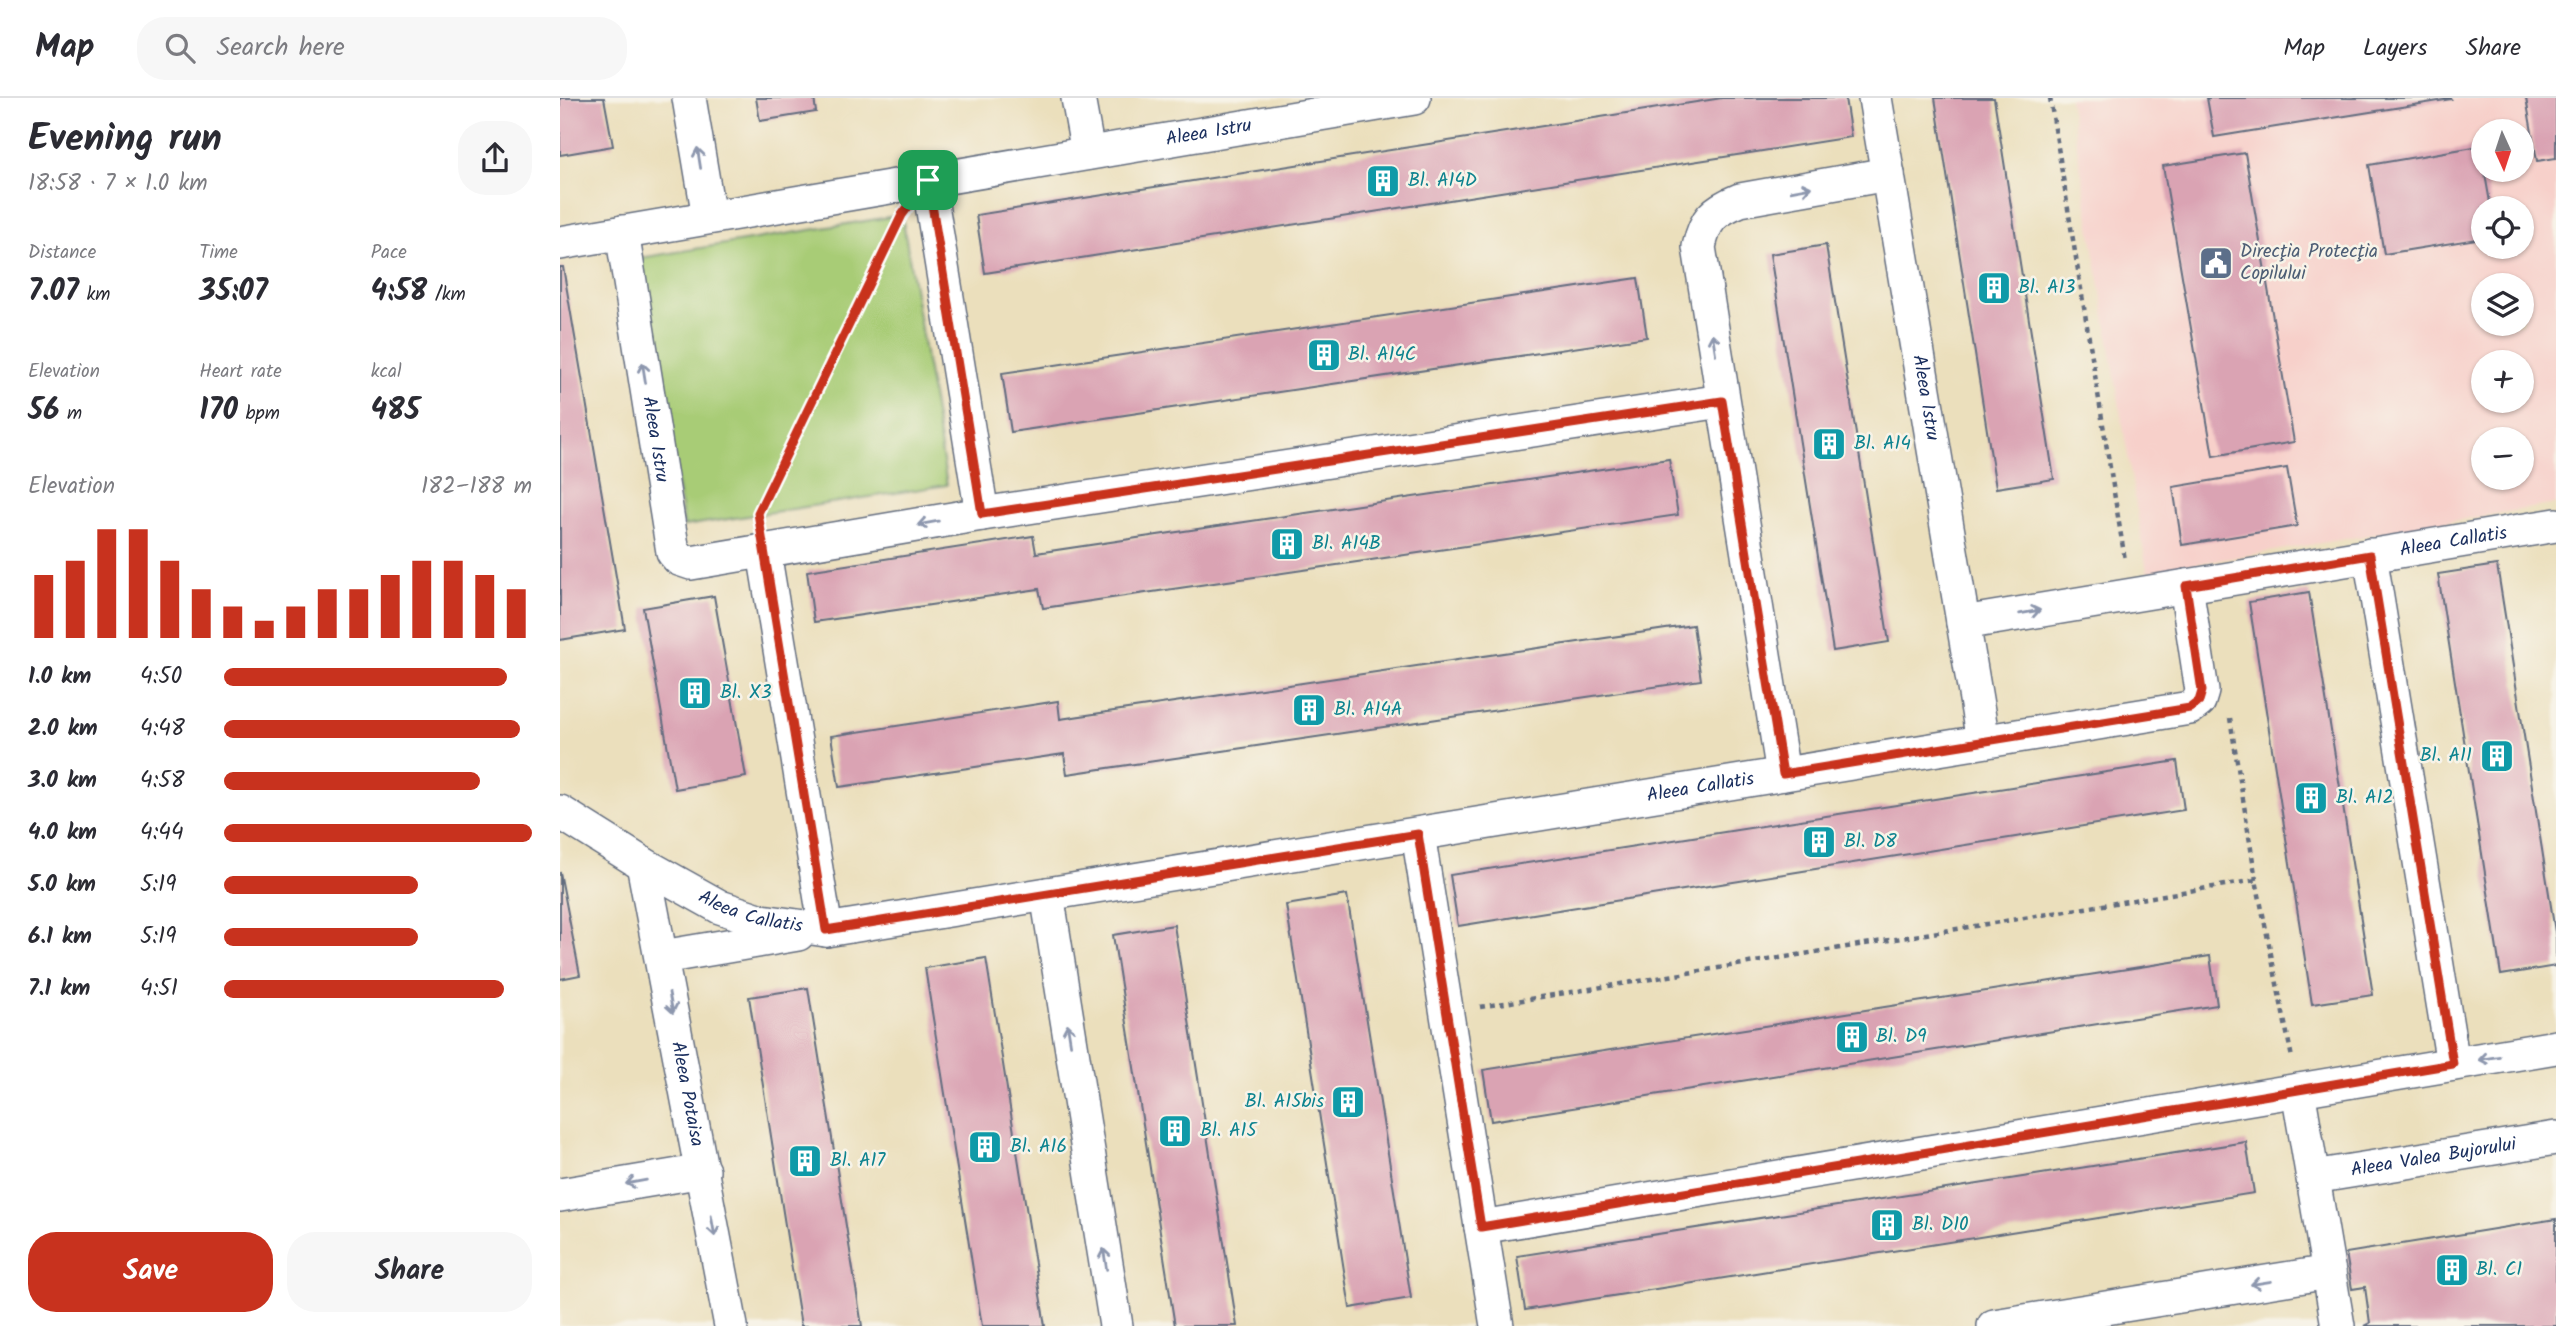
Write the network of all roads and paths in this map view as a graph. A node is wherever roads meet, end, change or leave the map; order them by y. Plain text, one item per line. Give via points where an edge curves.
1 (689, 98) edge
2 (1078, 98) edge
3 (1414, 98) edge
4 (1875, 98) edge
5 (2050, 98) edge
6 (1252, 112) edge
7 (1088, 153) junction
8 (1888, 174) junction
9 (928, 180) junction
10 (709, 217) junction
11 (622, 232) junction
12 (560, 243) edge
13 (1722, 401) junction
14 (982, 514) junction
15 (2556, 524) edge
16 (764, 552) junction
17 (2370, 555) junction
18 (2186, 586) junction
19 (2131, 595) junction
20 (1963, 623) junction
21 (2228, 704) dead end
22 (1983, 741) junction
23 (1783, 774) junction
24 (560, 812) edge
25 (1418, 834) junction
26 (643, 864) junction
27 (2256, 880) junction
28 (1047, 894) junction
29 (826, 930) junction
30 (662, 957) junction
31 (1447, 1013) junction
32 (2556, 1047) edge
33 (2453, 1064) junction
34 (2298, 1090) junction
35 (2556, 1138) edge
36 (703, 1171) junction
37 (2313, 1177) junction
38 (560, 1195) edge
39 (1481, 1227) junction
40 (2329, 1272) junction
41 (732, 1326) edge
42 (1116, 1326) edge
43 (1497, 1326) edge
44 (1994, 1326) edge
45 (2338, 1326) edge

10 -> 1 street
2 - 7 street
3 - 6 street, Aleea Istru
4 - 8 street, Aleea Istru
5 - 19 path
6 - 7 street, Aleea Istru
7 - 9 street, Aleea Istru
13 -> 8 street via 1699,247 1703,226 1720,208 1740,200
8 - 20 street, Aleea Istru
9 - 10 street, Aleea Istru
9 - 14 street
9 - 16 path via 902,215 758,513
10 - 11 street, Aleea Istru
11 - 12 street, Aleea Istru
16 -> 11 street, Aleea Istru via 691,563 673,552
13 - 14 street, Aleea Istru
13 - 23 street
14 -> 16 street, Aleea Istru
15 - 17 street, Aleea Callatis
16 - 29 street
17 - 18 street, Aleea Callatis
17 - 33 street
18 - 19 street, Aleea Callatis
18 - 22 street, Aleea Callatis via 2202,691 2190,708
20 -> 19 street, Aleea Callatis
20 - 22 street
21 - 27 path
22 - 23 street, Aleea Callatis
23 - 25 street, Aleea Callatis
24 - 26 street, Aleea Callatis
25 - 28 street, Aleea Callatis
25 - 31 street
26 - 29 street, Aleea Callatis via 720,907 762,921
26 - 30 street, Aleea Potaisa
27 - 31 path
27 - 34 path
28 - 29 street, Aleea Callatis
42 -> 28 street
29 - 30 street
30 -> 36 street, Aleea Potaisa
31 - 39 street
32 -> 33 street
33 - 34 street
34 - 37 street
34 - 39 street
35 - 37 street, Aleea Valea Bujorului
36 -> 38 street
36 -> 41 street, Aleea Potaisa
37 - 40 street
39 - 43 street
40 -> 44 street
40 - 45 street

